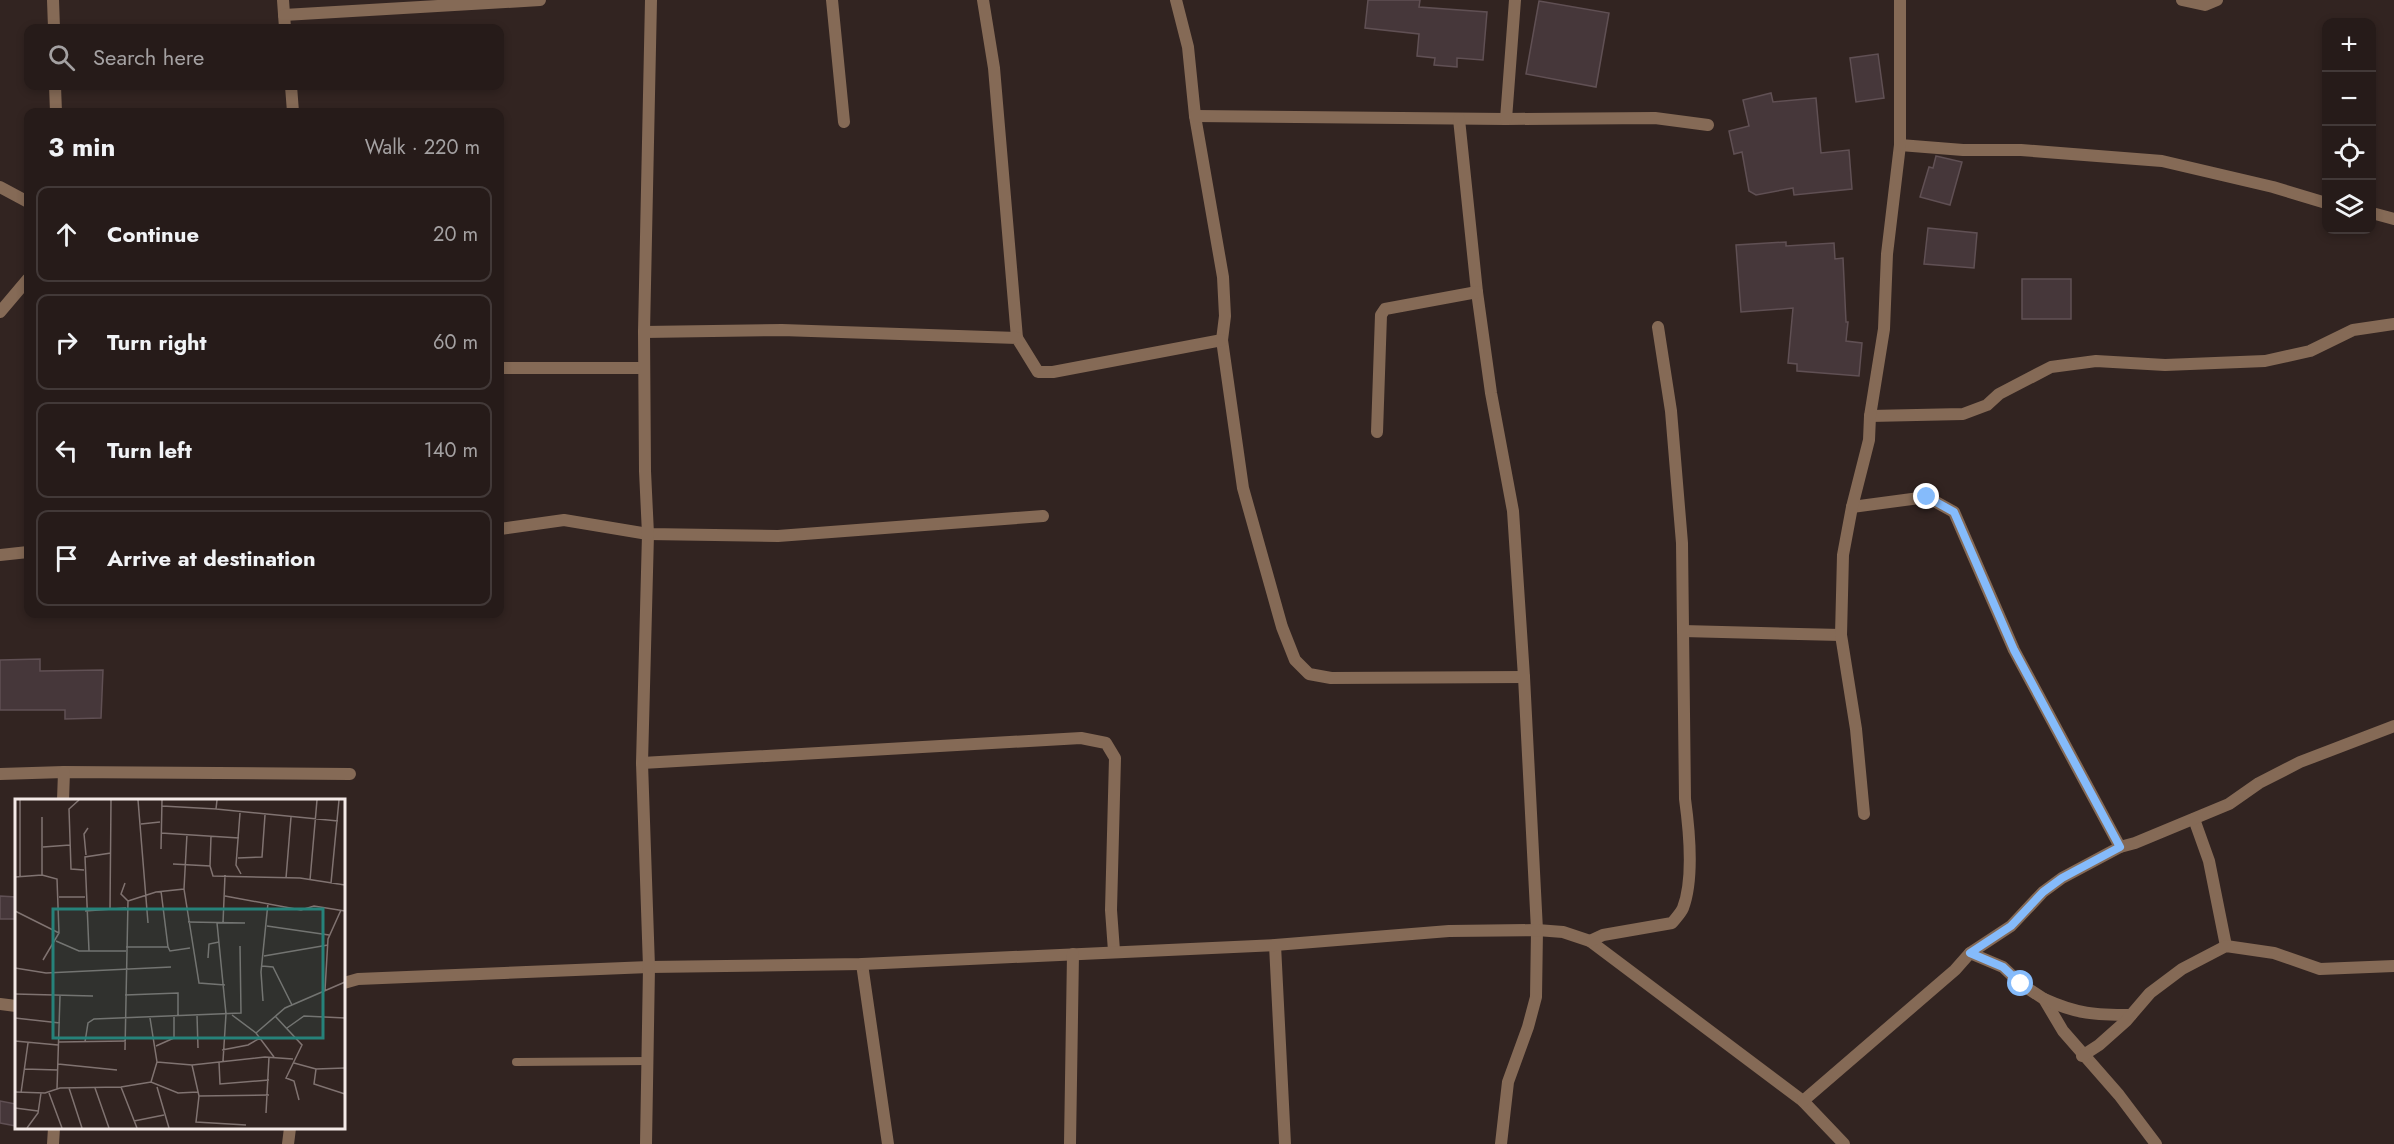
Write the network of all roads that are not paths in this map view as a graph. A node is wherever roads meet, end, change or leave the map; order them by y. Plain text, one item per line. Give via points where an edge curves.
1 (53, 0) edge
2 (283, 0) edge
3 (540, 0) edge
4 (651, 0) edge
5 (832, 0) edge
6 (983, 0) edge
7 (1176, 0) edge
8 (1515, 0) edge
9 (1900, 0) edge
10 (2182, 0) edge
11 (2217, 0) edge
12 (501, 1) edge
13 (284, 15) junction
14 (54, 24) edge
15 (285, 24) edge
16 (55, 90) edge
17 (291, 90) edge
18 (56, 108) edge
19 (293, 108) edge
20 (1195, 116) junction
21 (1459, 119) junction
22 (1506, 120) junction
23 (844, 122) dead end
24 (1708, 125) dead end
25 (1900, 145) junction
26 (0, 187) edge
27 (24, 200) edge
28 (2322, 202) edge
29 (2376, 214) edge
30 (2394, 219) edge
31 (24, 287) edge
32 (1477, 292) junction
33 (0, 312) edge
34 (2394, 324) edge
35 (1658, 327) dead end
36 (644, 332) junction
37 (1017, 338) junction
38 (1222, 340) junction
39 (504, 368) edge
40 (644, 368) junction
41 (1870, 416) junction
42 (1377, 432) dead end
43 (1852, 507) junction
44 (1043, 516) dead end
45 (504, 528) edge
46 (648, 534) junction
47 (24, 552) edge
48 (0, 555) edge
49 (1683, 631) junction
50 (1841, 635) junction
51 (1524, 677) junction
52 (2394, 726) edge
53 (642, 762) junction
54 (64, 772) junction
55 (0, 774) edge
56 (350, 774) dead end
57 (63, 799) edge
58 (1864, 814) dead end
59 (2194, 819) junction
60 (2120, 847) junction
61 (1537, 930) junction
62 (1590, 941) junction
63 (1275, 945) junction
64 (2226, 946) junction
65 (1113, 951) junction
66 (1970, 953) junction
67 (1073, 954) junction
68 (862, 964) junction
69 (2394, 966) edge
70 (648, 967) junction
71 (345, 983) edge
72 (2044, 999) junction
73 (0, 1004) edge
74 (15, 1006) edge
75 (2131, 1015) junction
76 (2082, 1056) junction
77 (648, 1061) junction
78 (516, 1062) dead end
79 (1803, 1101) junction
80 (54, 1129) edge
81 (290, 1129) edge
82 (1841, 1142) edge
83 (53, 1144) edge
84 (288, 1144) edge
85 (646, 1144) edge
86 (888, 1144) edge
87 (1070, 1144) edge
88 (1286, 1144) edge
89 (1501, 1144) edge
90 (2156, 1144) edge

1 - 14 street
2 - 13 street
3 - 12 street
4 - 36 street
5 - 23 street
6 - 37 street via 1001,137
7 - 20 street via 1188,46
8 - 22 street
9 - 25 street
10 - 11 street via 2205,5
12 - 13 street
13 - 15 street
16 - 18 street
17 - 19 street
20 - 21 street
20 - 38 street via 1223,276
21 - 22 street
21 - 32 street
22 - 24 street via 1655,118
25 - 28 street via 2162,161
25 - 41 street via 1887,254 1884,329
26 - 27 street
29 - 30 street
31 - 33 street
32 - 42 street via 1386,309 1381,315
32 - 51 street via 1513,511
34 - 41 street via 2353,330 2310,351 2265,361 2165,365 2096,361 2051,367 1999,394 1987,405 1963,414
35 - 49 street via 1678,476
36 - 37 street via 782,330
36 - 40 street
37 - 38 street via 1038,372
38 - 51 street via 1244,488 1282,627 1295,660 1309,674 1331,678
39 - 40 street
40 - 46 street
41 - 43 street via 1869,440
43 - 50 street via 1843,555
43 - 60 street via 1927,497 1954,512 2014,650
44 - 46 street via 778,536
45 - 46 street via 564,520
46 - 53 street
47 - 48 street
49 - 50 street
49 - 62 street via 1685,798 1690,833 1683,909 1672,923 1603,935
50 - 58 street
51 - 61 street
52 - 59 street via 2300,762 2229,804
53 - 65 street via 1081,738 1106,743 1115,758
53 - 70 street
54 - 55 street
54 - 56 street
54 - 57 street
59 - 60 street
59 - 64 street via 2209,861
60 - 66 street via 2062,878 2011,926
61 - 62 street via 1563,932
61 - 63 street via 1449,931
61 - 89 street via 1536,997 1508,1082
62 - 79 street
63 - 65 street
63 - 88 street
64 - 69 street via 2274,953 2320,969
64 - 75 street via 2182,969 2150,993
65 - 67 street
66 - 72 street via 2003,967
66 - 79 street
67 - 68 street
67 - 87 street
68 - 70 street
68 - 86 street
70 - 71 street via 358,979
70 - 77 street
72 - 75 street via 2069,1010
72 - 76 street
73 - 74 street
75 - 76 street
76 - 90 street via 2119,1095
77 - 78 lane
77 - 85 street
79 - 82 street
80 - 83 street
81 - 84 street

